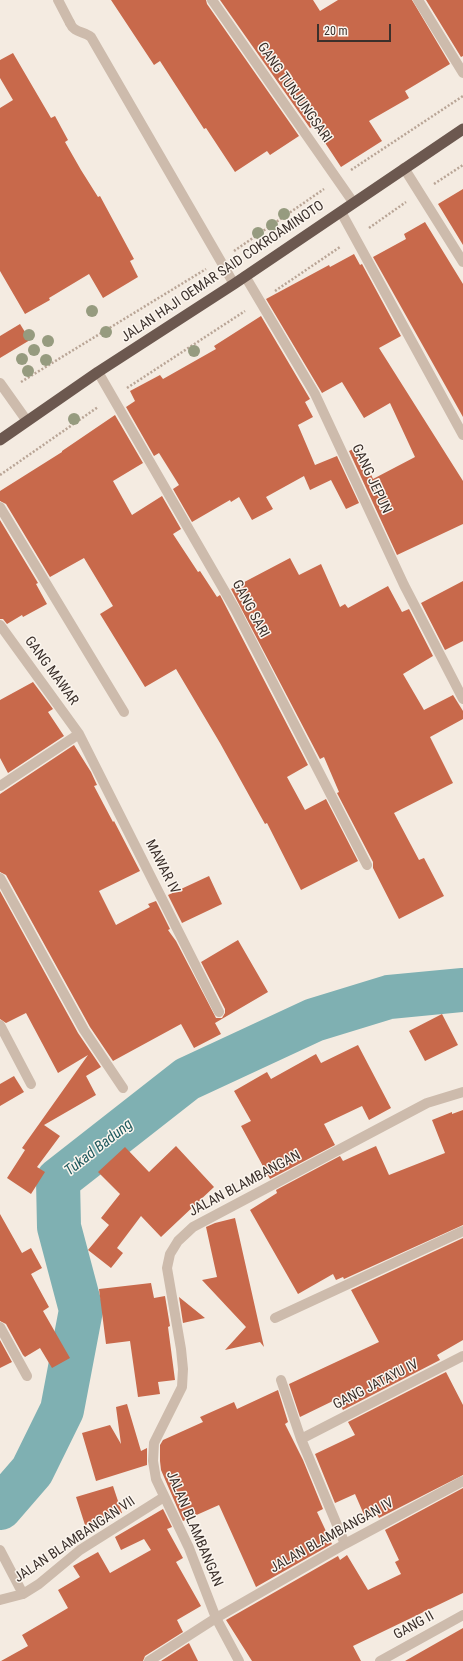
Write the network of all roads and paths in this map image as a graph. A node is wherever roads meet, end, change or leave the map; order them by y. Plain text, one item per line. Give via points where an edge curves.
1 (58, 0) edge
2 (212, 0) edge
3 (418, 0) edge
4 (463, 74) edge
5 (463, 96) edge
6 (463, 129) edge
7 (404, 168) junction
8 (337, 180) junction
9 (353, 202) junction
10 (341, 212) junction
11 (221, 260) junction
12 (463, 262) edge
13 (245, 276) junction
14 (234, 284) junction
15 (98, 372) junction
16 (1, 385) edge
17 (27, 421) junction
18 (463, 435) edge
19 (0, 440) edge
20 (43, 445) dead end
21 (0, 475) edge
22 (0, 507) edge
23 (0, 625) edge
24 (463, 699) edge
25 (124, 712) dead end
26 (79, 734) junction
27 (0, 786) edge
28 (367, 865) dead end
29 (0, 878) edge
30 (219, 1012) dead end
31 (0, 1025) edge
32 (31, 1084) dead end
33 (123, 1088) dead end
34 (463, 1092) edge
35 (463, 1231) edge
36 (275, 1318) dead end
37 (0, 1327) edge
38 (463, 1356) edge
39 (27, 1376) dead end
40 (281, 1380) dead end
41 (301, 1439) junction
42 (463, 1481) edge
43 (164, 1497) junction
44 (345, 1544) junction
45 (0, 1550) edge
46 (23, 1594) junction
47 (0, 1600) edge
48 (463, 1615) edge
49 (216, 1618) junction
50 (149, 1661) edge
51 (239, 1661) edge
52 (380, 1661) edge

1 - 11 street via 72,26 91,37
2 - 8 street, GANG TUNJUNGSARI
3 - 4 street
5 - 8 path
6 - 7 highway, JALAN HAJI OEMAR SAID COKROAMINOTO
7 - 9 highway, JALAN HAJI OEMAR SAID COKROAMINOTO
7 - 12 street
8 - 9 street, GANG TUNJUNGSARI
8 - 11 path
9 - 10 highway, JALAN HAJI OEMAR SAID COKROAMINOTO
10 - 13 highway, JALAN HAJI OEMAR SAID COKROAMINOTO
10 - 18 street
11 - 14 street
11 - 16 path via 21,382
13 - 14 highway, JALAN HAJI OEMAR SAID COKROAMINOTO
13 - 24 street, GANG JEPUN via 315,394 404,585
14 - 15 highway, JALAN HAJI OEMAR SAID COKROAMINOTO
15 - 17 highway, JALAN HAJI OEMAR SAID COKROAMINOTO
15 - 28 street, GANG SARI via 235,609
16 - 17 street
17 - 19 highway, JALAN HAJI OEMAR SAID COKROAMINOTO
20 - 21 path
22 - 25 street
23 - 26 street, GANG MAWAR
26 - 27 street
26 - 30 street, MAWAR IV
29 - 33 street via 84,1030
31 - 32 street
34 - 43 street, JALAN BLAMBANGAN via 427,1103 194,1226 178,1241 170,1254 167,1268 181,1349 182,1387 154,1444 153,1461 156,1479
35 - 36 street
37 - 39 street
38 - 41 street, GANG JATAYU IV
40 - 41 street
41 - 44 street
42 - 44 street, JALAN BLAMBANGAN IV
43 - 46 street, JALAN BLAMBANGAN VII via 80,1550
43 - 49 street, JALAN BLAMBANGAN
44 - 49 street, JALAN BLAMBANGAN IV
45 - 46 street
46 - 47 street, JALAN BLAMBANGAN VII
48 - 52 street, GANG II
49 - 50 street, JALAN BLAMBANGAN IV
49 - 51 street, JALAN BLAMBANGAN

